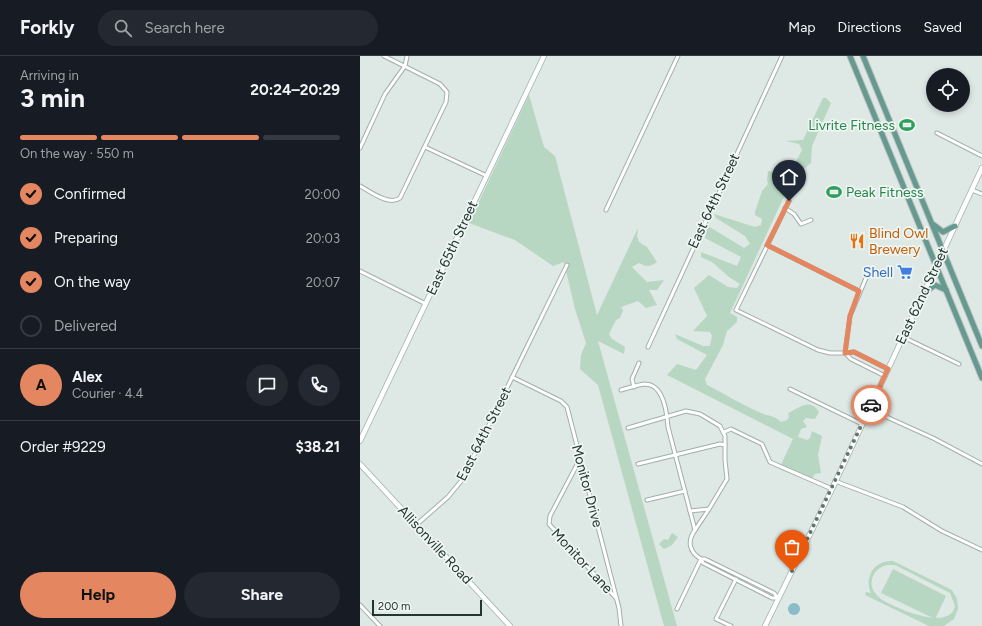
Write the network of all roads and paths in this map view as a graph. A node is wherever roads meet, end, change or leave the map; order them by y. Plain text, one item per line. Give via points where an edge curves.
1 (384, 56) edge
2 (407, 56) edge
3 (544, 56) edge
4 (678, 56) edge
5 (782, 56) edge
6 (850, 56) edge
7 (863, 56) edge
8 (405, 66) junction
9 (937, 133) dead end
10 (425, 147) junction
11 (360, 148) edge
12 (982, 156) edge
13 (982, 168) edge
14 (487, 176) junction
15 (360, 186) edge
16 (974, 191) junction
17 (982, 194) edge
18 (789, 201) dead end
19 (785, 208) junction
20 (606, 210) dead end
21 (811, 220) dead end
22 (931, 221) junction
23 (955, 226) junction
24 (767, 245) junction
25 (943, 251) junction
26 (567, 265) dead end
27 (936, 266) junction
28 (360, 271) edge
29 (869, 271) dead end
30 (946, 290) junction
31 (859, 291) junction
32 (923, 294) junction
33 (426, 304) junction
34 (903, 337) junction
35 (982, 346) edge
36 (648, 347) dead end
37 (845, 353) junction
38 (639, 363) dead end
39 (958, 364) dead end
40 (888, 369) junction
41 (885, 376) junction
42 (512, 377) junction
43 (982, 378) edge
44 (634, 387) junction
45 (790, 389) dead end
46 (621, 390) dead end
47 (869, 409) junction
48 (667, 418) junction
49 (862, 424) junction
50 (628, 428) dead end
51 (724, 432) junction
52 (360, 441) edge
53 (725, 445) junction
54 (675, 455) junction
55 (580, 459) junction
56 (360, 464) edge
57 (638, 464) dead end
58 (982, 464) edge
59 (835, 481) junction
60 (832, 489) junction
61 (685, 491) junction
62 (648, 500) dead end
63 (709, 509) junction
64 (690, 512) junction
65 (416, 524) junction
66 (695, 530) junction
67 (982, 550) edge
68 (701, 559) junction
69 (737, 575) junction
70 (735, 579) junction
71 (778, 598) junction
72 (617, 599) junction
73 (360, 604) edge
74 (676, 609) dead end
75 (380, 626) edge
76 (510, 626) edge
77 (621, 626) edge
78 (731, 626) edge
79 (765, 626) edge

1 - 8 street
2 - 8 street
3 - 14 street, East 65th Street
4 - 20 street
5 - 36 street, East 64th Street
6 - 27 main road
7 - 22 main road
8 - 10 street via 440,84 446,92 446,102
8 - 11 street via 385,94
9 - 12 street
10 - 14 street
10 - 15 street via 402,196 395,201 387,200
13 - 16 street, East 62nd Street
14 - 33 street, East 65th Street
16 - 17 street
16 - 23 street, East 62nd Street
18 - 19 street
19 - 21 street via 794,214 801,224
19 - 24 street
22 - 23 main road via 943,232
22 - 25 main road
23 - 25 street, East 62nd Street
24 - 31 street
24 - 37 street via 736,310 820,351
25 - 27 street, East 62nd Street
25 - 35 main road
26 - 42 street, East 64th Street
27 - 30 main road
27 - 32 street, East 62nd Street
28 - 33 street
29 - 31 street
30 - 32 main road via 935,285
30 - 43 main road
31 - 37 street via 850,316
32 - 34 street, East 62nd Street
33 - 52 street, East 65th Street
34 - 39 street
34 - 40 street, East 62nd Street
37 - 40 street via 854,352
37 - 41 street via 851,359
38 - 44 street via 632,379
40 - 41 street, East 62nd Street
41 - 47 street, East 62nd Street
42 - 55 street, Monitor Drive via 565,405
42 - 65 street, East 64th Street via 461,482 448,497
44 - 46 street
44 - 48 street via 646,384 657,388
45 - 49 street
47 - 49 street, East 62nd Street
47 - 58 street
48 - 50 street
48 - 51 street via 679,412 693,412 717,423
48 - 54 street
49 - 59 street, East 62nd Street
51 - 53 street
51 - 60 street via 731,429 761,443 770,462
53 - 54 street
53 - 63 street via 727,479
54 - 57 street
54 - 61 street
55 - 72 street, Monitor Drive
55 - 72 street, Monitor Lane via 550,516 549,524
56 - 65 street, Allisonville Road
59 - 60 street, East 62nd Street
59 - 67 street via 903,507
60 - 71 street, East 62nd Street
61 - 62 street
61 - 64 street
63 - 64 street
63 - 66 street
64 - 66 street
65 - 76 street, Allisonville Road
66 - 68 street via 691,536 690,546 694,554
68 - 69 street
68 - 70 street via 703,563
68 - 74 street
69 - 70 street
69 - 71 street via 774,593
70 - 71 street via 772,598
70 - 78 street via 716,619
71 - 79 street, East 62nd Street
72 - 77 street, Monitor Drive
73 - 75 street

